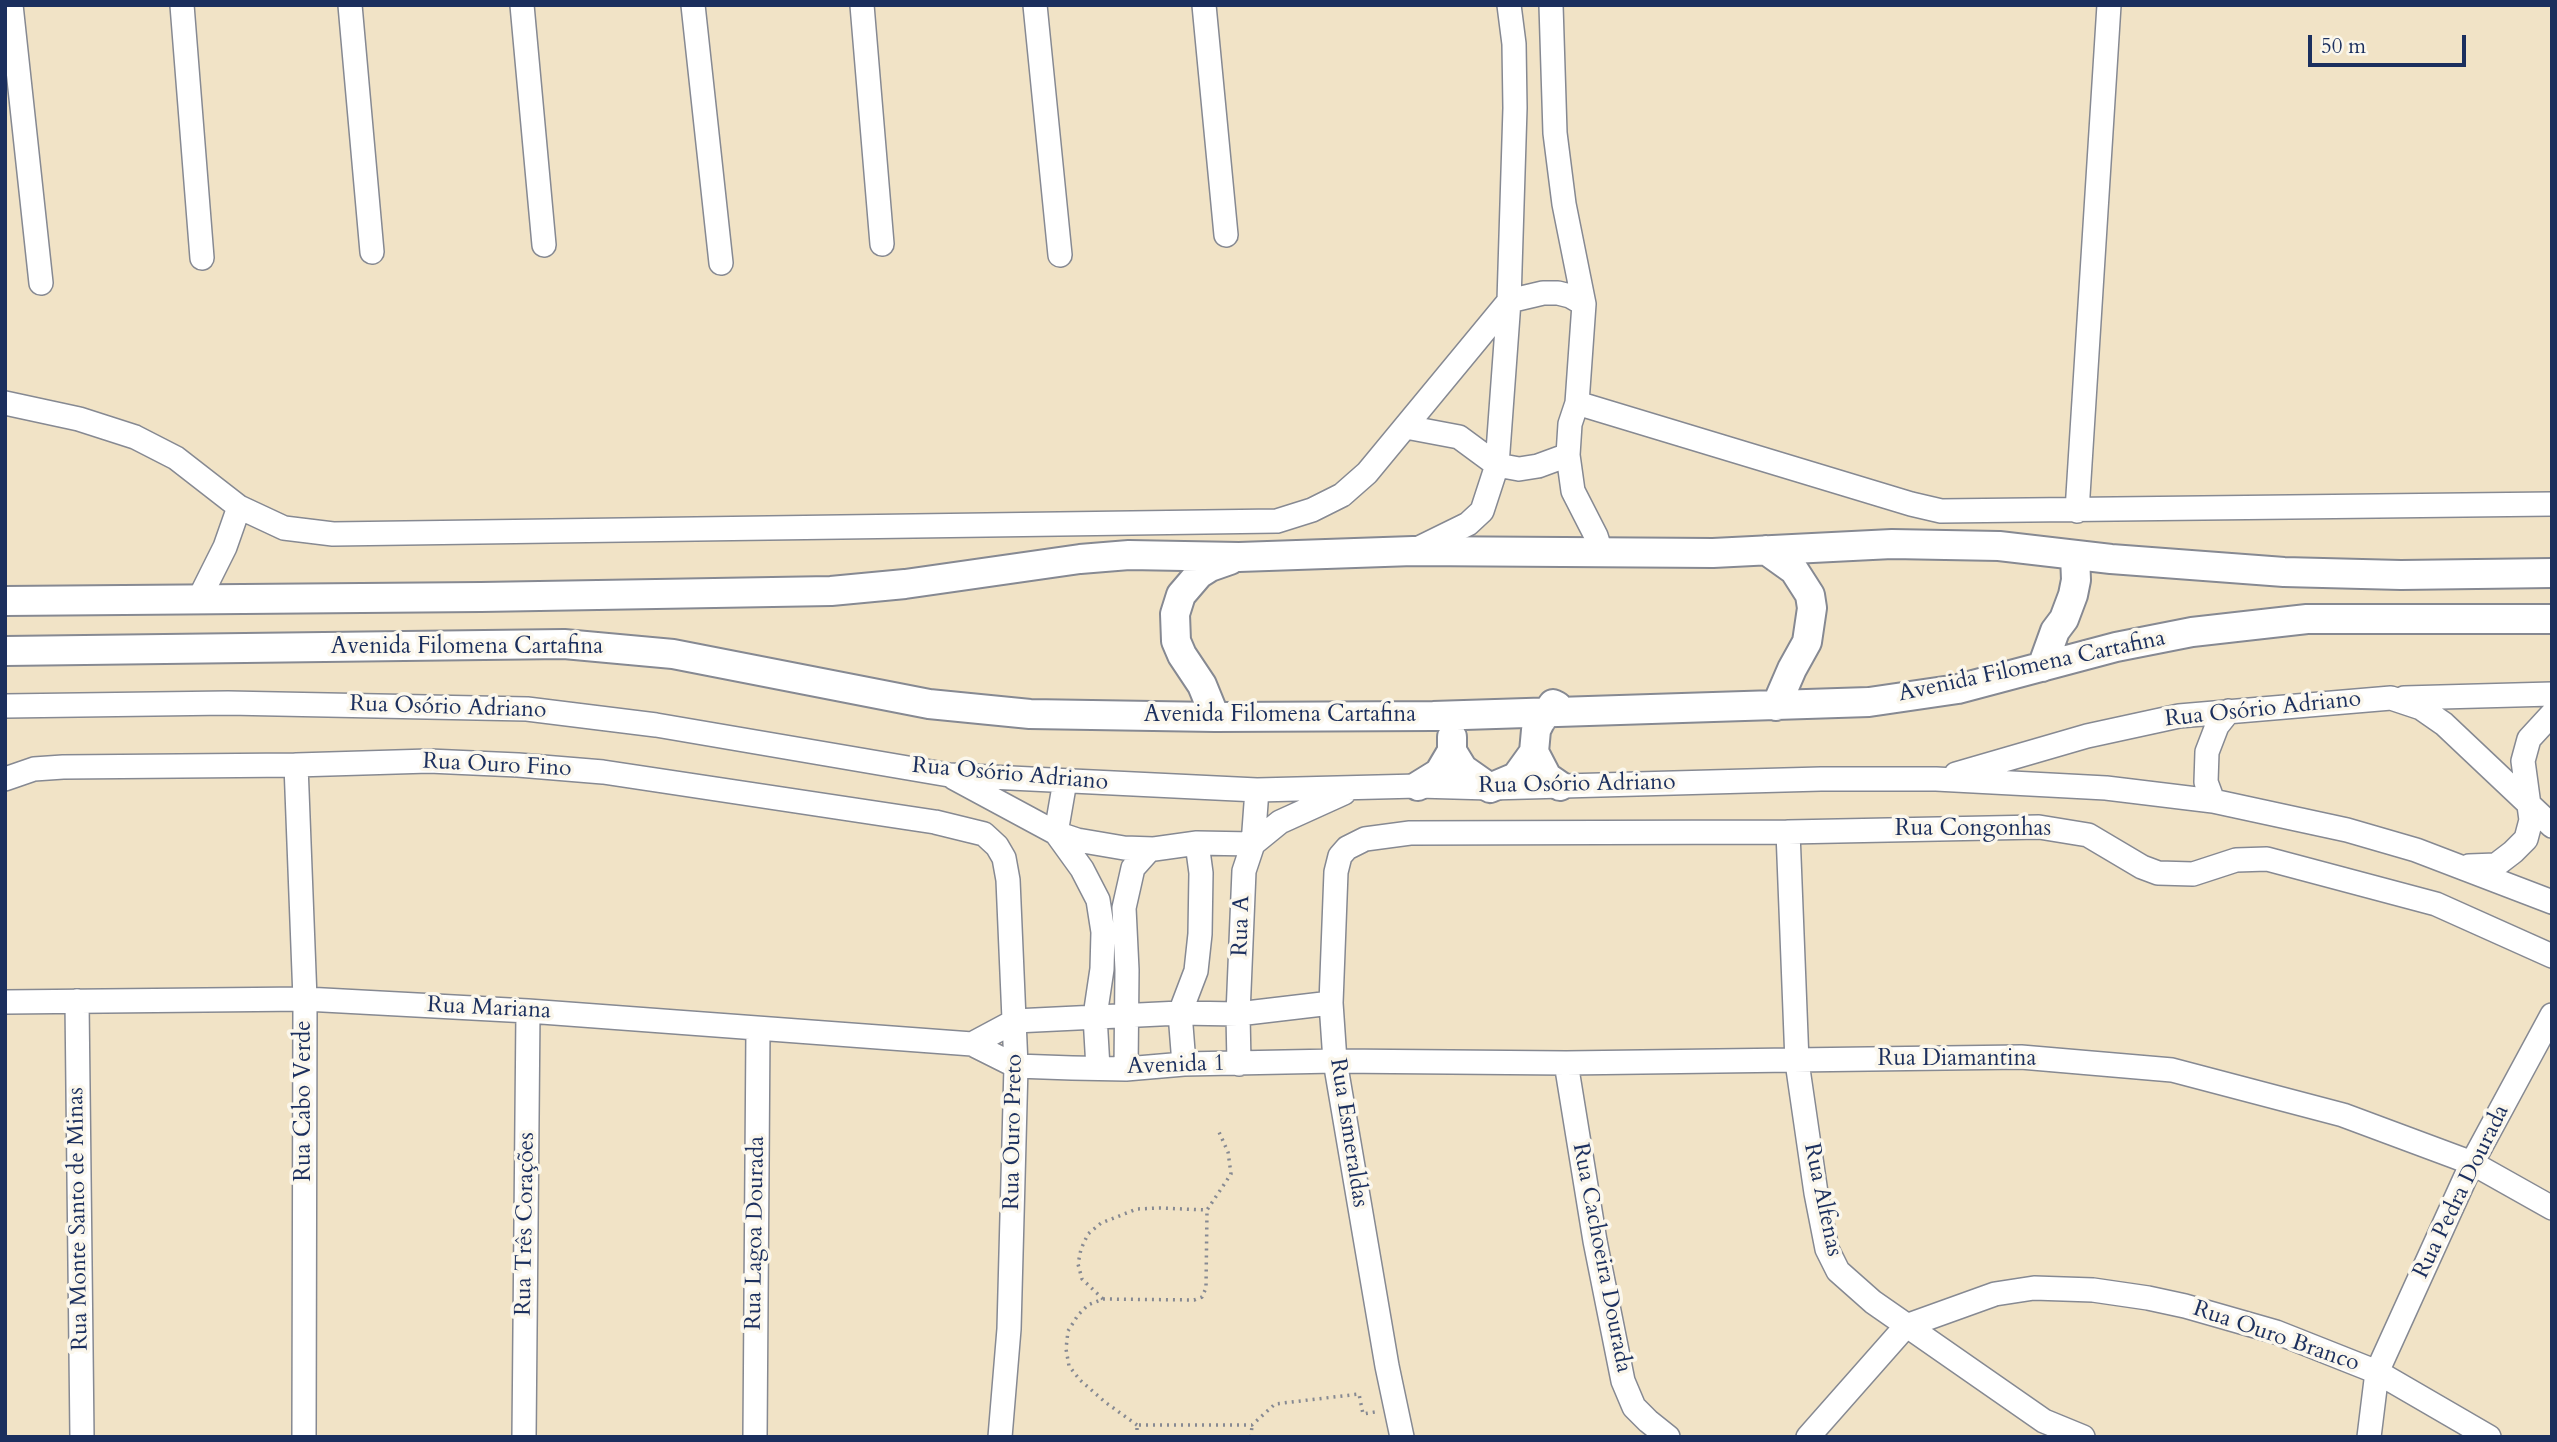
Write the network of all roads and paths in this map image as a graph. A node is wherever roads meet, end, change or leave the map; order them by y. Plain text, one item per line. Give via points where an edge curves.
1 (11, 5) edge
2 (182, 5) edge
3 (350, 5) edge
4 (522, 5) edge
5 (693, 5) edge
6 (862, 5) edge
7 (1035, 5) edge
8 (1205, 5) edge
9 (1509, 5) edge
10 (1551, 5) edge
11 (2109, 5) edge
12 (1226, 235) dead end
13 (882, 244) dead end
14 (544, 245) dead end
15 (372, 252) dead end
16 (1060, 255) dead end
17 (202, 258) dead end
18 (721, 263) dead end
19 (41, 283) dead end
20 (1508, 301) junction
21 (1584, 304) junction
22 (5, 403) edge
23 (1577, 403) junction
24 (1406, 428) junction
25 (1568, 455) junction
26 (1497, 465) junction
27 (2552, 504) edge
28 (239, 507) junction
29 (2077, 511) junction
30 (1766, 550) junction
31 (1413, 551) junction
32 (1601, 552) junction
33 (2075, 555) junction
34 (1239, 557) junction
35 (2552, 573) edge
36 (199, 599) junction
37 (5, 601) edge
38 (2552, 619) edge
39 (5, 651) edge
40 (2042, 667) junction
41 (2552, 694) edge
42 (2391, 698) junction
43 (5, 706) edge
44 (1776, 706) junction
45 (2229, 711) junction
46 (1567, 712) junction
47 (2552, 714) edge
48 (1433, 716) junction
49 (1215, 717) junction
50 (1452, 751) junction
51 (1534, 752) junction
52 (296, 765) junction
53 (948, 775) junction
54 (5, 779) edge
55 (1936, 779) junction
56 (1065, 781) junction
57 (1418, 786) junction
58 (1560, 786) junction
59 (1357, 787) junction
60 (1490, 788) junction
61 (1257, 790) junction
62 (2213, 801) junction
63 (2530, 807) junction
64 (2552, 826) edge
65 (1788, 832) junction
66 (1056, 833) junction
67 (984, 834) joint
68 (1365, 839) joint
69 (1197, 844) junction
70 (1253, 844) junction
71 (1150, 849) junction
72 (2462, 867) junction
73 (2552, 902) edge
74 (2552, 956) edge
75 (305, 999) junction
76 (77, 1001) junction
77 (5, 1002) edge
78 (1331, 1003) junction
79 (528, 1011) junction
80 (1180, 1013) junction
81 (1238, 1014) junction
82 (2552, 1015) edge
83 (1095, 1016) junction
84 (1126, 1016) junction
85 (1015, 1021) junction
86 (758, 1029) junction
87 (972, 1044) junction
88 (1335, 1060) junction
89 (1797, 1062) junction
90 (1566, 1063) junction
91 (1184, 1064) junction
92 (1239, 1064) junction
93 (1016, 1066) junction
94 (1098, 1068) junction
95 (1126, 1069) junction
96 (1219, 1132) dead end
97 (2472, 1163) junction
98 (2552, 1208) edge
99 (1207, 1210) junction
100 (1103, 1299) junction
101 (1906, 1326) junction
102 (2377, 1372) junction
103 (1379, 1411) dead end
104 (1251, 1425) junction
105 (1137, 1426) junction
106 (2041, 1429) edge
107 (2472, 1433) edge
108 (82, 1437) edge
109 (304, 1437) edge
110 (524, 1437) edge
111 (755, 1437) edge
112 (1000, 1437) edge
113 (1137, 1437) edge
114 (1251, 1437) edge
115 (1402, 1437) edge
116 (1668, 1437) edge
117 (1808, 1437) edge
118 (2083, 1437) edge
119 (2369, 1437) edge

1 - 19 street
2 - 17 street
3 - 15 street
4 - 14 street
5 - 18 street
6 - 13 street
7 - 16 street
8 - 12 street
9 - 20 street via 1515,108
10 - 21 street via 1555,134
11 - 29 street
20 - 21 street via 1550,293
20 - 24 street
20 - 26 street
21 - 23 street
22 - 28 street via 135,436 176,458
23 - 25 street
23 - 29 street via 1941,512
24 - 26 street via 1459,437
24 - 28 street via 1342,495 1277,521 333,534 284,527
25 - 26 street via 1529,467
25 - 32 street via 1573,491
26 - 31 street via 1482,511 1468,524
27 - 29 street
28 - 36 street
30 - 32 main road
30 - 33 main road via 1892,544 1999,546
30 - 44 main road via 1794,570 1810,595 1812,608 1807,642
31 - 32 main road
31 - 34 main road
33 - 35 main road via 2284,572
33 - 40 main road via 2073,595
34 - 36 main road via 1092,558 831,591
34 - 49 main road via 1199,574 1181,595 1175,614 1176,640
36 - 37 main road
38 - 40 main road, Avenida Filomena Cartafina via 2307,618 2192,632
39 - 49 main road, Avenida Filomena Cartafina via 564,644 673,654 929,704 1030,714
40 - 44 main road, Avenida Filomena Cartafina via 1932,693 1868,702
41 - 42 street
42 - 45 street, Rua Osório Adriano
42 - 63 street, Rua Osório Adriano via 2421,708 2444,724
43 - 53 street, Rua Osório Adriano via 228,703 527,709 656,725
44 - 46 main road, Avenida Filomena Cartafina
45 - 55 street, Rua Osório Adriano via 2135,724
45 - 62 street via 2207,752 2206,782
46 - 48 main road, Avenida Filomena Cartafina
46 - 51 main road via 1553,704 1547,710 1536,730
47 - 63 street via 2529,739 2523,761
48 - 49 main road, Avenida Filomena Cartafina
48 - 50 main road via 1441,711 1445,718
50 - 57 main road via 1439,773
50 - 60 main road via 1463,769
51 - 58 main road via 1547,777
51 - 60 main road via 1516,777
52 - 54 street, Rua Ouro Fino via 63,766
52 - 67 street, Rua Ouro Fino via 429,761 603,772 935,822
52 - 75 street, Rua Cabo Verde
53 - 56 street, Rua Osório Adriano
53 - 66 street
55 - 58 street, Rua Osório Adriano
55 - 62 street, Rua Osório Adriano via 2106,788
56 - 61 street, Rua Osório Adriano
56 - 66 street
57 - 59 street, Rua Osório Adriano
57 - 60 street, Rua Osório Adriano
58 - 60 street, Rua Osório Adriano
59 - 61 street, Rua Osório Adriano
59 - 70 street via 1280,822
61 - 70 street, Rua A
62 - 72 street, Rua Osório Adriano via 2347,830
63 - 64 street, Rua Osório Adriano
63 - 72 street via 2526,839 2513,852 2496,865
65 - 68 street, Rua Congonhas via 1410,833
65 - 74 street, Rua Congonhas via 2039,827 2088,835 2142,867 2176,875 2236,860 2267,859 2436,904
65 - 89 street, Rua Alfenas
66 - 71 street
66 - 83 street via 1098,900 1103,932
67 - 85 street, Rua Ouro Preto via 1004,858 1008,880
68 - 78 street, Rua Esmeraldas via 1347,848 1336,872
69 - 70 street
69 - 71 street
69 - 80 street, Rua A via 1200,934 1196,971
70 - 81 street, Rua A via 1244,871
71 - 84 street via 1133,868 1124,908
72 - 73 street, Rua Osório Adriano
75 - 76 street, Rua Mariana
75 - 79 street, Rua Mariana
75 - 109 street, Rua Cabo Verde
76 - 77 street, Rua Mariana
76 - 108 street, Rua Monte Santo de Minas
78 - 81 street
78 - 88 street, Rua Esmeraldas
79 - 86 street, Rua Mariana
79 - 110 street, Rua Três Corações
80 - 81 street
80 - 84 street
80 - 91 street
81 - 92 street, Rua A
82 - 97 street, Rua Pedra Dourada
83 - 84 street
83 - 85 street
83 - 94 street
84 - 95 street
85 - 87 street
85 - 93 street, Rua Ouro Preto
86 - 87 street, Rua Mariana
86 - 111 street, Rua Lagoa Dourada
87 - 93 street, Rua Mariana
88 - 90 street, Rua Diamantina
88 - 92 street, Avenida 1
88 - 115 street, Rua Esmeraldas
89 - 90 street, Rua Diamantina
89 - 97 street, Rua Diamantina via 2021,1058 2172,1070 2343,1115
89 - 101 street, Rua Alfenas via 1827,1249 1851,1284
90 - 116 street, Rua Cachoeira Dourada via 1623,1381 1634,1407
91 - 92 street, Avenida 1
91 - 95 street, Avenida 1
93 - 94 street, Avenida 1
93 - 112 street, Rua Ouro Preto via 1009,1329
94 - 95 street, Avenida 1
96 - 99 path via 1231,1174
97 - 98 street, Rua Diamantina
97 - 102 street, Rua Pedra Dourada
99 - 100 path via 1202,1297
99 - 100 path via 1137,1209 1101,1223 1088,1234 1078,1264 1082,1279
100 - 105 path via 1088,1305 1068,1331 1069,1366
101 - 102 street, Rua Ouro Branco via 2020,1288 2093,1290 2185,1306 2276,1332
101 - 106 street, Rua Alfenas via 1975,1371
101 - 117 street, Rua Ouro Branco
102 - 107 street, Rua Ouro Branco
102 - 119 street, Rua Pedra Dourada
103 - 104 path via 1363,1414 1359,1394 1275,1404
104 - 105 path
104 - 114 path
105 - 113 path
106 - 118 street, Rua Alfenas

